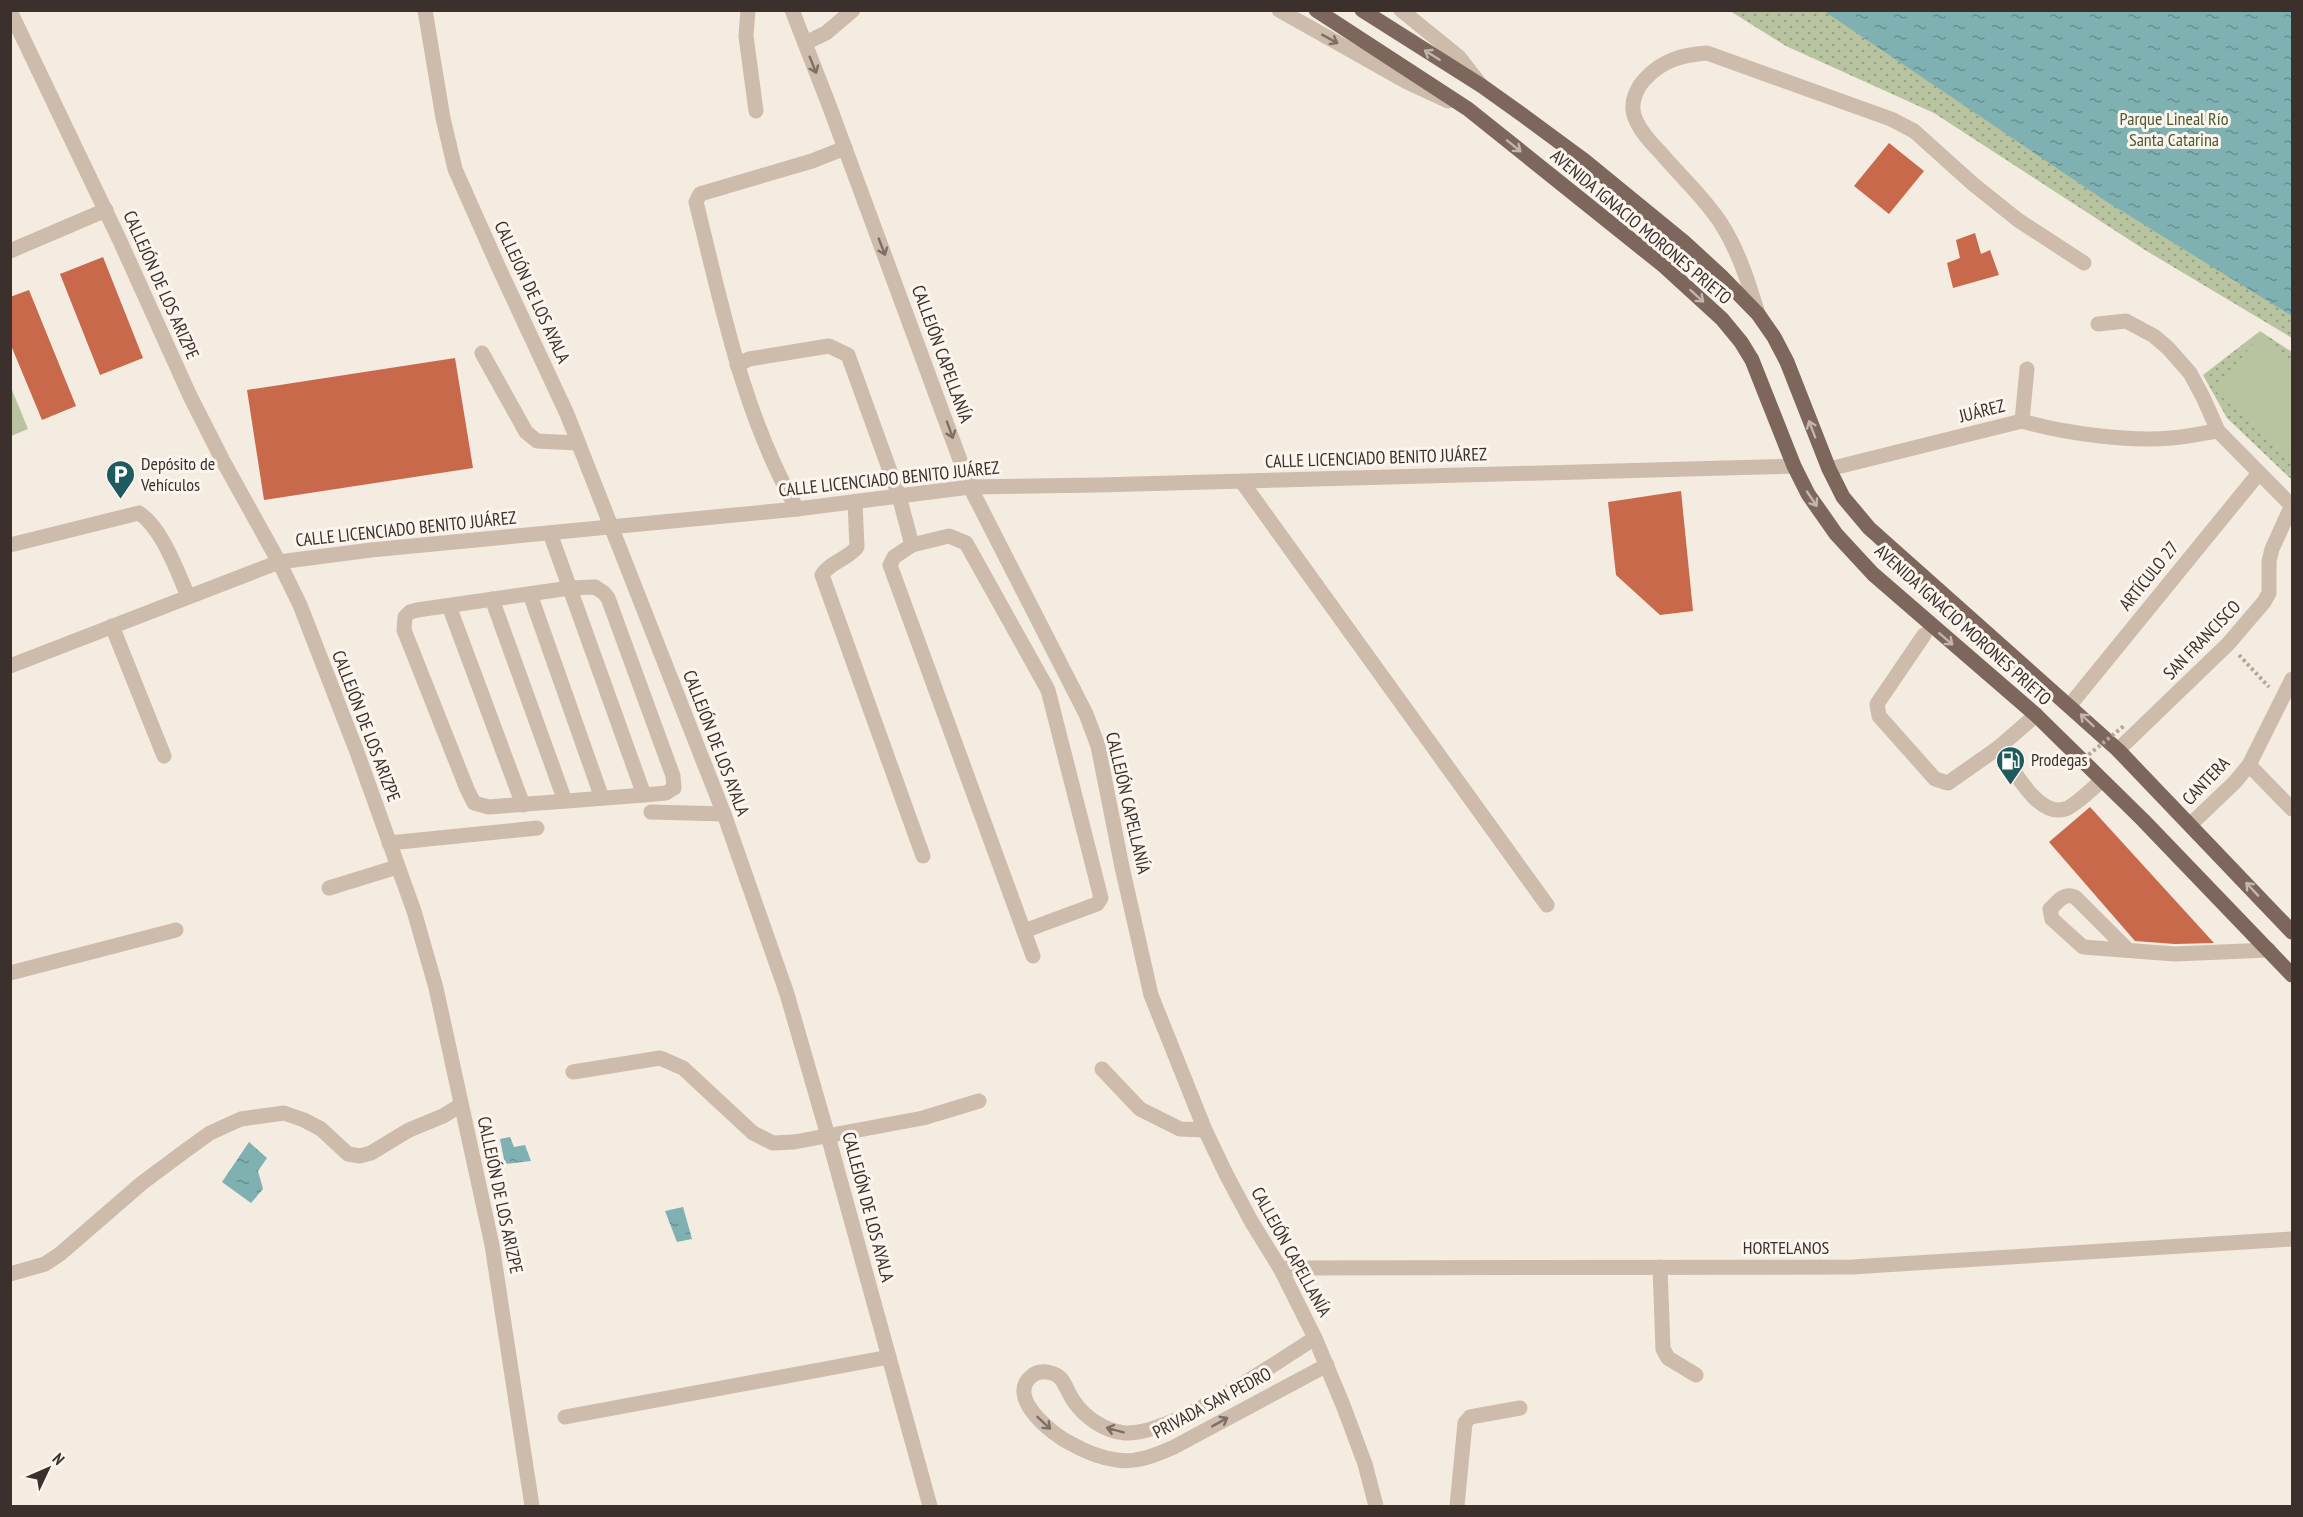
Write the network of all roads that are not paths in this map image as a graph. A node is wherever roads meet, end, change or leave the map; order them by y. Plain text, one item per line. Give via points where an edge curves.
1 (425, 10) edge
2 (748, 10) edge
3 (792, 10) edge
4 (853, 10) edge
5 (1279, 10) edge
6 (1316, 10) edge
7 (1362, 10) edge
8 (1401, 10) edge
9 (11, 11) edge
10 (805, 43) junction
11 (1482, 86) junction
12 (1468, 109) junction
13 (756, 111) dead end
14 (845, 148) junction
15 (106, 210) junction
16 (10, 251) edge
17 (2084, 263) dead end
18 (1758, 314) junction
19 (2098, 324) dead end
20 (482, 353) dead end
21 (737, 365) junction
22 (2027, 369) dead end
23 (2022, 421) junction
24 (2218, 431) junction
25 (578, 442) junction
26 (1794, 466) junction
27 (1828, 469) junction
28 (2259, 473) junction
29 (1242, 482) junction
30 (970, 487) junction
31 (899, 496) junction
32 (855, 502) junction
33 (2292, 505) edge
34 (797, 509) junction
35 (611, 528) junction
36 (550, 533) junction
37 (10, 545) edge
38 (912, 545) junction
39 (279, 562) junction
40 (570, 588) junction
41 (530, 594) junction
42 (188, 596) junction
43 (492, 600) junction
44 (449, 606) junction
45 (112, 626) junction
46 (1924, 635) dead end
47 (10, 666) edge
48 (2292, 679) edge
49 (2070, 705) junction
50 (2036, 715) junction
51 (1998, 748) junction
52 (2118, 750) junction
53 (164, 756) dead end
54 (2249, 765) junction
55 (2102, 780) junction
56 (644, 795) junction
57 (602, 798) junction
58 (565, 801) junction
59 (523, 805) junction
60 (2292, 809) edge
61 (651, 812) dead end
62 (723, 814) junction
63 (2191, 824) junction
64 (537, 828) dead end
65 (389, 843) junction
66 (923, 856) dead end
67 (397, 867) junction
68 (329, 888) dead end
69 (1547, 905) dead end
70 (176, 930) dead end
71 (1024, 931) junction
72 (2292, 932) edge
73 (2128, 950) junction
74 (2269, 950) junction
75 (1033, 956) dead end
76 (12, 969) edge
77 (2292, 975) edge
78 (1102, 1069) dead end
79 (573, 1072) dead end
80 (979, 1101) dead end
81 (461, 1105) junction
82 (1205, 1130) junction
83 (828, 1136) junction
84 (2292, 1239) edge
85 (1660, 1267) junction
86 (1280, 1268) junction
87 (10, 1274) edge
88 (1315, 1338) junction
89 (889, 1357) junction
90 (1327, 1365) junction
91 (1696, 1375) dead end
92 (1249, 1379) junction
93 (1259, 1400) junction
94 (1520, 1408) dead end
95 (566, 1418) dead end
96 (532, 1506) edge
97 (930, 1506) edge
98 (1376, 1506) edge
99 (1457, 1506) edge

1 - 25 street, CALLEJÓN DE LOS AYALA via 455,169
2 - 13 street via 746,36
3 - 10 street, CALLEJÓN CAPELLANÍA
4 - 10 street via 826,33
5 -> 12 street via 1407,82
6 - 12 main road, AVENIDA IGNACIO MORONES PRIETO
11 -> 7 main road, AVENIDA IGNACIO MORONES PRIETO
8 - 11 street, AVENIDA IGNACIO MORONES PRIETO via 1459,57
9 - 15 street, CALLEJÓN DE LOS ARIZPE
10 -> 14 street, CALLEJÓN CAPELLANÍA
11 - 18 main road, AVENIDA IGNACIO MORONES PRIETO via 1585,161 1684,242
12 -> 26 main road, AVENIDA IGNACIO MORONES PRIETO via 1664,266 1722,319 1752,360
14 - 21 street via 699,194 696,202
14 -> 30 street, CALLEJÓN CAPELLANÍA
15 - 16 street
15 - 39 street, CALLEJÓN DE LOS ARIZPE via 195,405
17 - 18 street via 2019,220 1914,131 1707,53 1684,55 1661,64 1644,80 1634,96 1633,113 1653,145 1723,227
27 -> 18 main road, AVENIDA IGNACIO MORONES PRIETO via 1787,362
19 - 24 street via 2126,321 2168,348 2190,373
20 - 25 street via 526,432 537,441
21 - 31 street via 829,346 848,355
21 - 34 street via 778,476
22 - 23 street
23 - 24 street, JUÁREZ via 2137,438
23 - 27 street, JUÁREZ
24 - 28 street
25 - 35 street, CALLEJÓN DE LOS AYALA
26 - 29 street, CALLE LICENCIADO BENITO JUÁREZ
26 -> 50 main road, AVENIDA IGNACIO MORONES PRIETO via 1836,534 1873,574
27 - 49 main road, AVENIDA IGNACIO MORONES PRIETO via 1843,497 1869,528
28 - 33 street
28 - 49 street, ARTÍCULO 27
29 - 30 street, CALLE LICENCIADO BENITO JUÁREZ
29 - 69 street
30 - 31 street, CALLE LICENCIADO BENITO JUÁREZ
30 - 82 street, CALLEJÓN CAPELLANÍA via 1086,714 1098,746 1151,995
31 - 32 street, CALLE LICENCIADO BENITO JUÁREZ
31 - 38 street
32 - 34 street, CALLE LICENCIADO BENITO JUÁREZ
32 - 66 street via 857,547 822,575
33 - 52 street, SAN FRANCISCO via 2270,555 2269,593 2259,608 2228,644
34 - 35 street, CALLE LICENCIADO BENITO JUÁREZ
35 - 36 street, CALLE LICENCIADO BENITO JUÁREZ
35 - 62 street, CALLEJÓN DE LOS AYALA
36 - 39 street, CALLE LICENCIADO BENITO JUÁREZ
36 - 40 street
37 - 42 street via 139,513 149,520
38 - 71 street via 894,557 890,565
38 - 71 street via 949,536 966,543 1048,690 1101,898 1097,904
39 - 42 street, CALLE LICENCIADO BENITO JUÁREZ
39 - 65 street, CALLEJÓN DE LOS ARIZPE via 300,605
40 - 41 street
40 - 56 street
40 - 56 street via 595,587 608,598 673,776 674,788 670,791
41 - 43 street
41 - 57 street
42 - 45 street, CALLE LICENCIADO BENITO JUÁREZ
43 - 44 street
43 - 58 street
44 - 59 street
44 - 59 street via 410,612 404,630 474,803 481,807
45 - 47 street, CALLE LICENCIADO BENITO JUÁREZ
45 - 53 street
46 - 51 street via 1876,704 1879,716 1935,779 1948,783
48 - 54 street, CANTERA
52 -> 49 main road, AVENIDA IGNACIO MORONES PRIETO
50 - 51 street
50 - 55 main road, AVENIDA IGNACIO MORONES PRIETO
51 - 55 street via 2036,800 2049,809 2066,809
52 - 63 main road, AVENIDA IGNACIO MORONES PRIETO
54 - 60 street, CANTERA
54 - 63 street, CANTERA
55 - 74 main road, AVENIDA IGNACIO MORONES PRIETO
56 - 57 street
57 - 58 street
58 - 59 street
61 - 62 street
62 - 83 street, CALLEJÓN DE LOS AYALA via 787,994
72 -> 63 main road, AVENIDA IGNACIO MORONES PRIETO
64 - 65 street
65 - 67 street, CALLEJÓN DE LOS ARIZPE
67 - 68 street
67 - 81 street, CALLEJÓN DE LOS ARIZPE via 436,988
70 - 76 street
71 - 75 street
73 - 73 street via 2083,947 2052,919 2050,909 2065,895 2075,897
73 - 74 street via 2175,954
74 - 77 main road, AVENIDA IGNACIO MORONES PRIETO
78 - 82 street via 1140,1109 1180,1129
79 - 83 street via 660,1058 683,1068 753,1133 773,1143
80 - 83 street via 923,1118
81 - 87 street via 360,1156 348,1154 321,1130 284,1113 242,1119 210,1133 168,1163 60,1254
81 - 96 street, CALLEJÓN DE LOS ARIZPE via 492,1245
82 - 86 street, CALLEJÓN CAPELLANÍA via 1251,1221
83 - 89 street, CALLEJÓN DE LOS AYALA
84 - 85 street, HORTELANOS via 1852,1267
85 - 86 street, HORTELANOS
85 - 91 street via 1663,1349 1668,1358
86 - 88 street, CALLEJÓN CAPELLANÍA
88 - 90 street, CALLEJÓN CAPELLANÍA
88 - 92 street, PRIVADA SAN PEDRO
89 - 95 street
89 - 97 street, CALLEJÓN DE LOS AYALA
90 - 93 street, PRIVADA SAN PEDRO
90 - 98 street, CALLEJÓN CAPELLANÍA via 1365,1464
92 - 93 street
92 -> 93 street, PRIVADA SAN PEDRO via 1182,1416 1134,1433 1109,1429 1086,1416 1062,1379 1049,1372 1033,1376 1023,1392 1028,1406 1067,1442 1118,1460 1156,1455
94 - 99 street via 1470,1417 1465,1423

